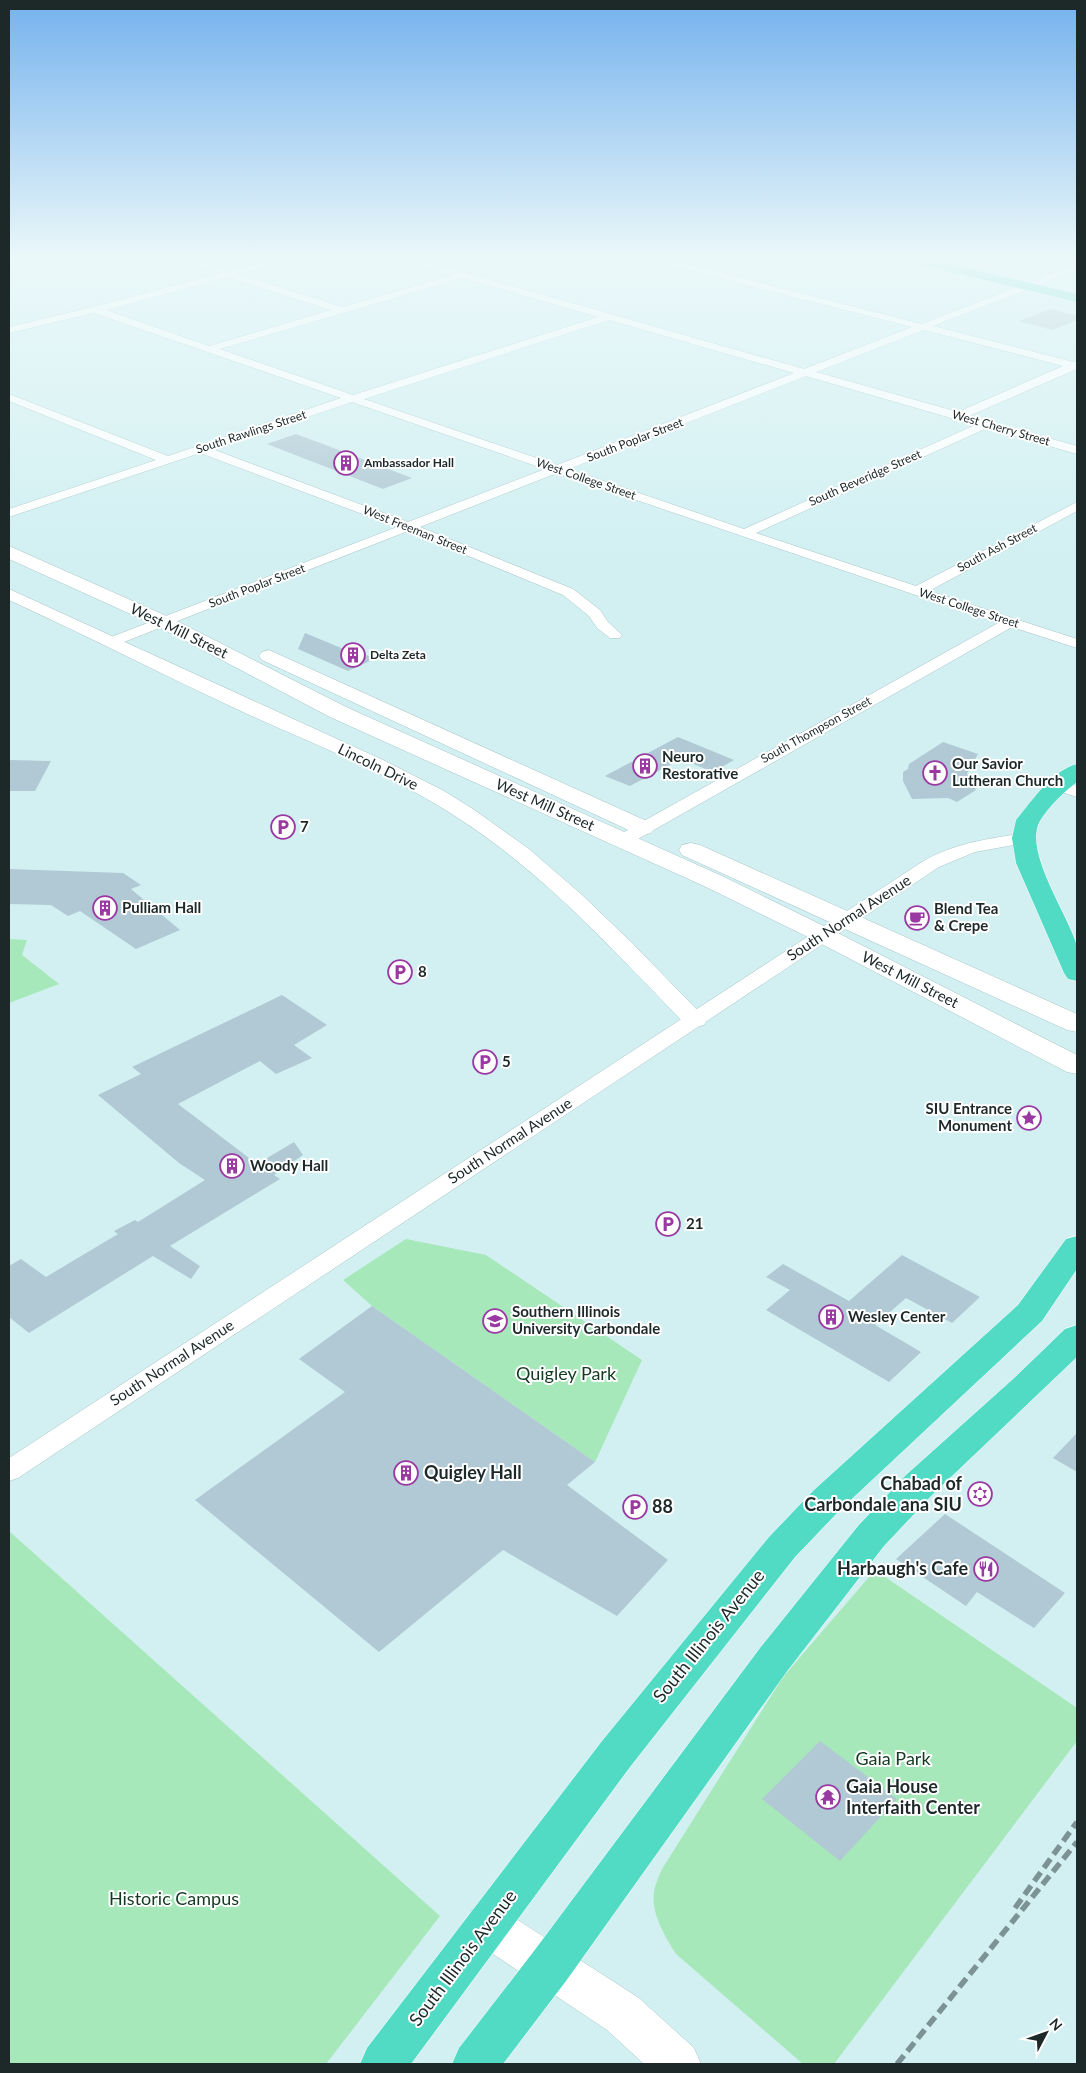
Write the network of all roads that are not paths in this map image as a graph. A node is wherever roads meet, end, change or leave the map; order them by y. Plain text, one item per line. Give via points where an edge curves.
1 (228, 356) edge
2 (487, 356) edge
3 (745, 356) edge
4 (851, 356) edge
5 (1038, 356) edge
6 (1076, 365) edge
7 (806, 373) junction
8 (9, 397) edge
9 (351, 399) junction
10 (959, 416) junction
11 (986, 424) junction
12 (200, 449) junction
13 (1077, 450) edge
14 (166, 460) junction
15 (559, 469) junction
16 (1077, 506) edge
17 (9, 513) edge
18 (410, 527) junction
19 (745, 533) junction
20 (9, 538) edge
21 (9, 552) edge
22 (918, 591) junction
23 (9, 594) edge
24 (174, 618) junction
25 (1010, 622) junction
26 (615, 634) dead end
27 (111, 642) junction
28 (1077, 644) edge
29 (1077, 771) edge
30 (1068, 788) edge
31 (644, 828) junction
32 (1024, 838) junction
33 (623, 840) junction
34 (834, 927) junction
35 (1077, 973) edge
36 (695, 1020) junction
37 (1077, 1024) edge
38 (1077, 1066) edge
39 (1077, 1246) edge
40 (1077, 1337) edge
41 (9, 1471) edge
42 (487, 1925) junction
43 (550, 1966) junction
44 (383, 2064) edge
45 (474, 2064) edge
46 (678, 2064) edge

1 - 9 street, West College Street
2 - 9 street, South Rawlings Street
3 - 7 street, West Cherry Street
4 - 7 street, South Poplar Street
5 - 6 street
6 - 10 street
7 - 10 street, West Cherry Street
7 - 15 street, South Poplar Street
8 - 14 street
9 - 12 street, South Rawlings Street
9 - 15 street, West College Street
10 - 11 street, West Cherry Street
11 - 13 street, West Cherry Street
11 - 19 street, South Beveridge Street
12 - 14 street, South Rawlings Street
12 - 18 street, West Freeman Street
14 - 17 street, South Rawlings Street
15 - 18 street, South Poplar Street
15 - 19 street, West College Street
16 - 22 street, South Ash Street
18 - 24 street, South Poplar Street
18 - 26 street, West Freeman Street via 568,592
19 - 22 street, West College Street
20 - 24 main road, West Mill Street via 165,610
21 - 24 main road, West Mill Street
22 - 25 street, West College Street
23 - 27 street, Lincoln Drive
24 - 27 street, South Poplar Street
24 - 31 main road, West Mill Street
24 - 33 main road, West Mill Street via 338,712
25 - 28 street, West College Street
25 - 31 street, South Thompson Street
27 - 36 street, Lincoln Drive via 388,770 493,832 526,857 593,918
29 - 30 highway
30 - 32 highway via 1028,820
31 - 33 street, South Thompson Street
31 - 34 main road, West Mill Street
32 - 34 street, South Normal Avenue via 961,850 940,859
32 - 35 highway via 1028,863
33 - 34 main road, West Mill Street
34 - 36 street, South Normal Avenue
34 - 37 main road, West Mill Street
34 - 38 main road, West Mill Street
36 - 41 street, South Normal Avenue
39 - 42 highway, South Illinois Avenue via 1030,1313 827,1500 782,1547 616,1754
40 - 43 highway via 919,1485 871,1536 774,1659
42 - 43 main road
42 - 44 highway, South Illinois Avenue
43 - 45 highway
43 - 46 main road via 623,2014

